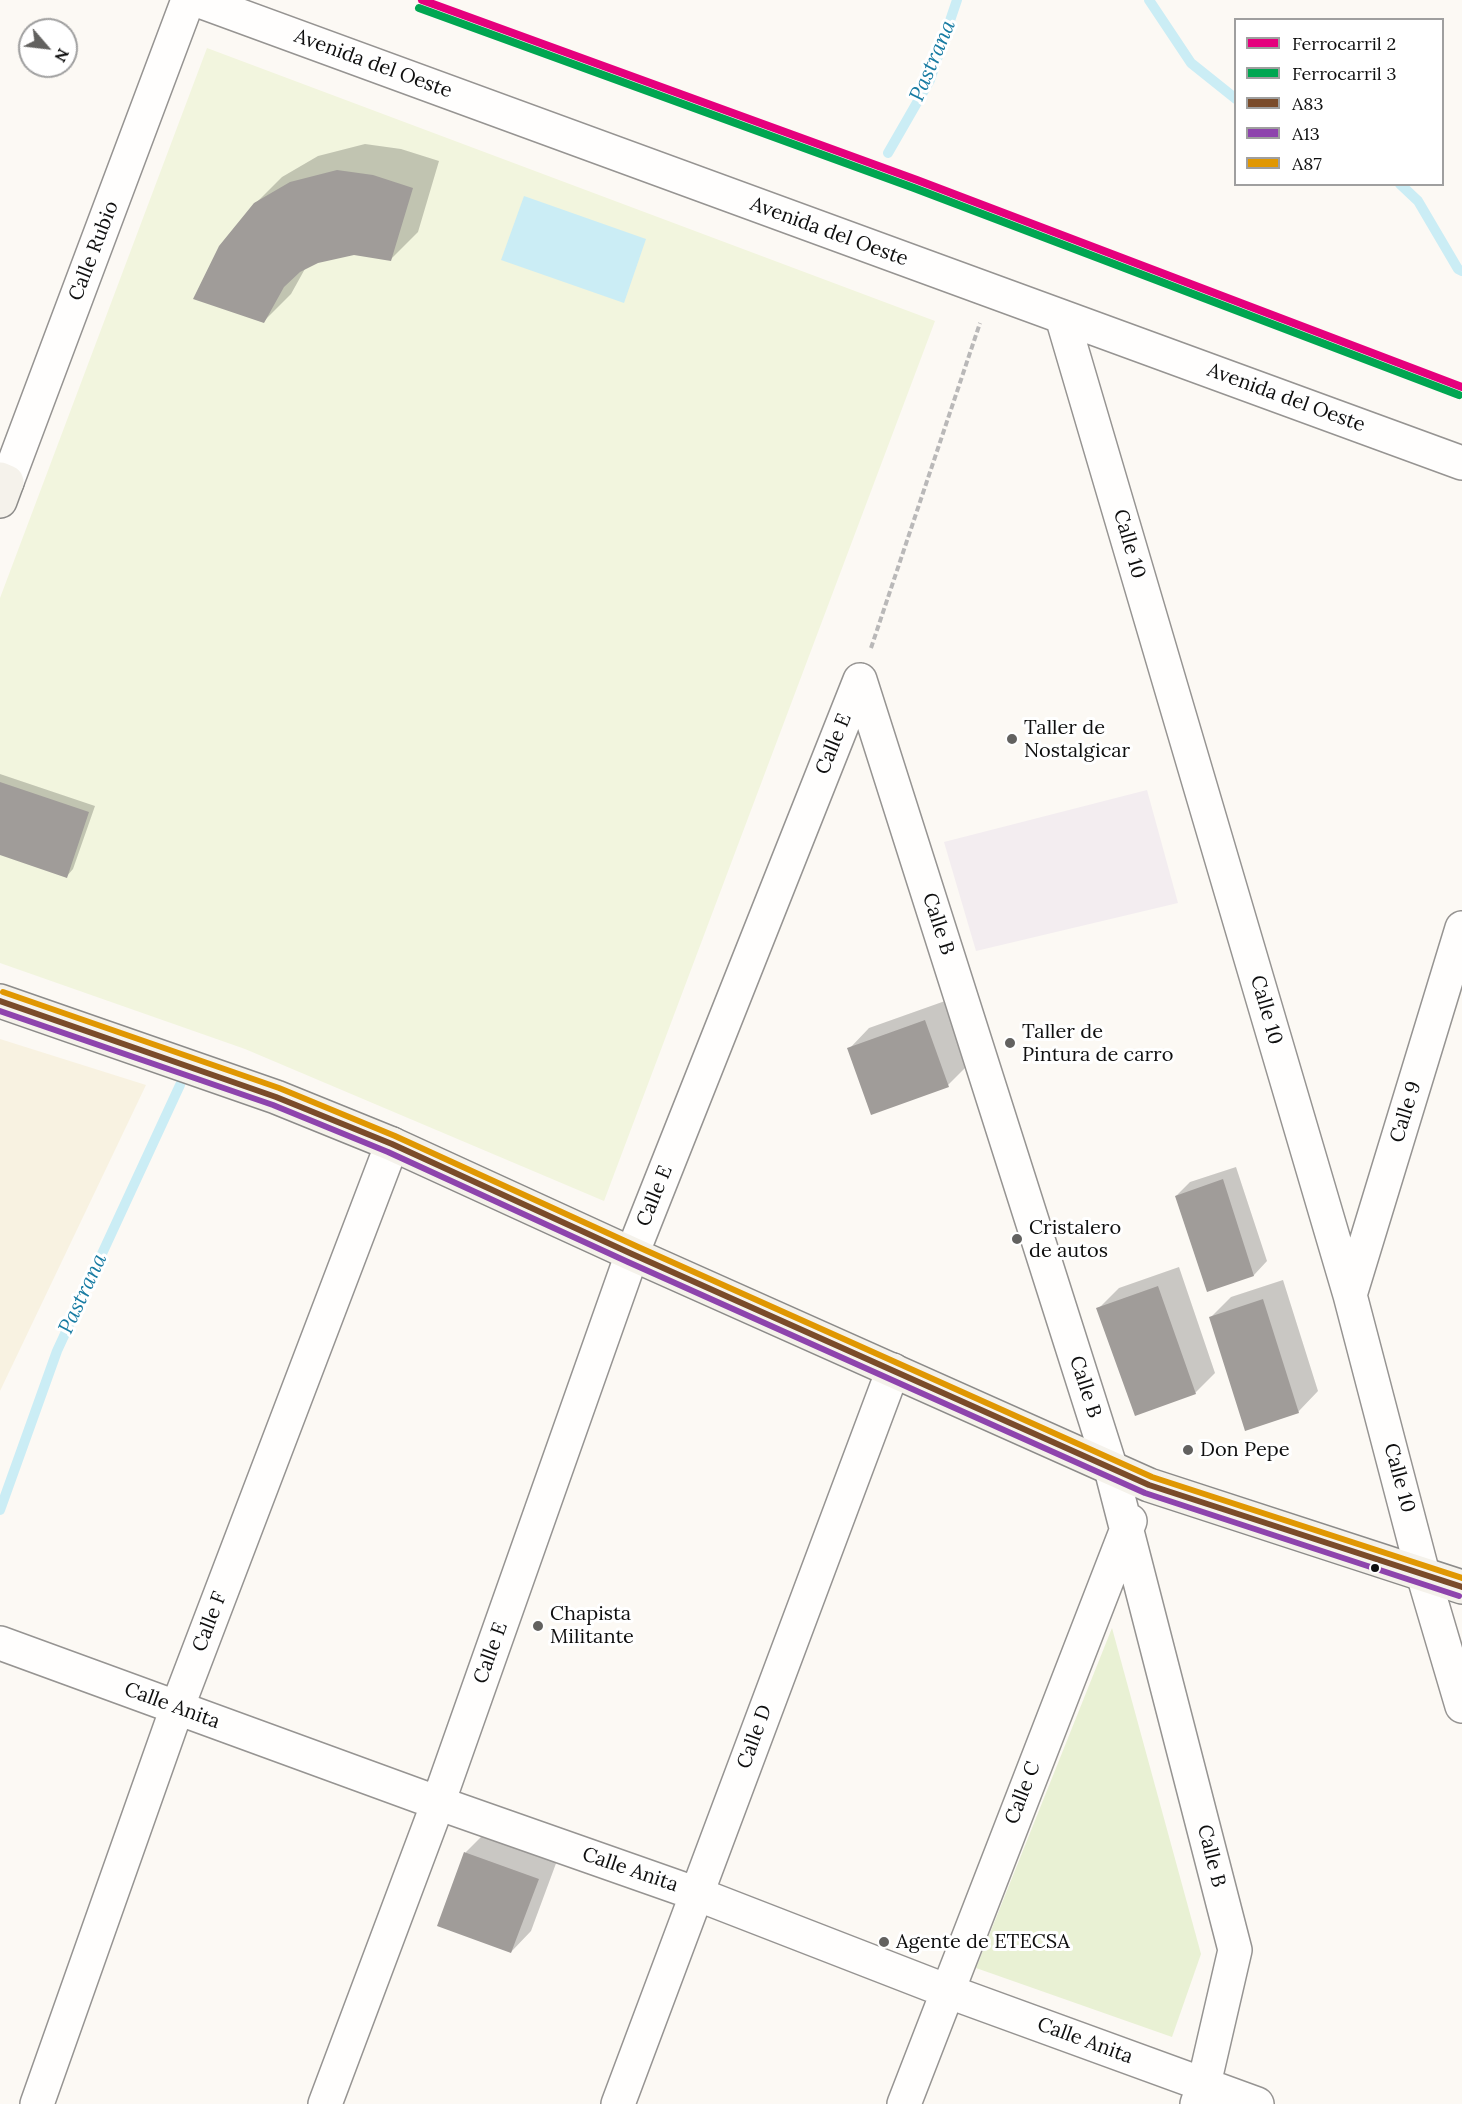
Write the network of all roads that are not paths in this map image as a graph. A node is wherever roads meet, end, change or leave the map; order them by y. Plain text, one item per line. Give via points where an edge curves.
1 (188, 0) edge
2 (197, 0) edge
3 (1062, 317) junction
4 (1462, 463) edge
5 (2, 488) edge
6 (860, 680) joint
7 (1462, 928) edge
8 (0, 1001) edge
9 (392, 1144) junction
10 (632, 1254) junction
11 (1350, 1295) junction
12 (893, 1370) junction
13 (1111, 1469) junction
14 (1149, 1485) junction
15 (1127, 1527) junction
16 (1423, 1574) junction
17 (1462, 1587) edge
18 (0, 1643) edge
19 (1462, 1706) edge
20 (177, 1708) junction
21 (438, 1803) junction
22 (697, 1894) junction
23 (946, 1991) junction
24 (1201, 2094) edge
25 (37, 2104) edge
26 (325, 2104) edge
27 (618, 2104) edge
28 (904, 2104) edge
29 (1257, 2104) edge

1 - 5 street, Calle Rubio
2 - 3 street, Avenida del Oeste
3 - 4 street, Avenida del Oeste
3 - 11 street, Calle 10
6 - 10 street, Calle E
6 - 13 street, Calle B
7 - 11 street, Calle 9
8 - 9 street via 276,1097
9 - 10 street
9 - 20 street, Calle F
10 - 12 street
10 - 21 street, Calle E
11 - 16 street, Calle 10
12 - 13 street
12 - 22 street, Calle D
13 - 14 street
13 - 15 street, Calle B
14 - 15 street, Calle C
14 - 16 street
15 - 23 street, Calle C
15 - 24 street, Calle B via 1235,1950
16 - 17 street
16 - 19 street, Calle 10
18 - 20 street, Calle Anita
20 - 21 street, Calle Anita
20 - 25 street, Calle F
21 - 22 street, Calle Anita
21 - 26 street, Calle E
22 - 23 street, Calle Anita
22 - 27 street, Calle D
23 - 24 street, Calle Anita
23 - 28 street, Calle C
24 - 29 street, Calle Anita

